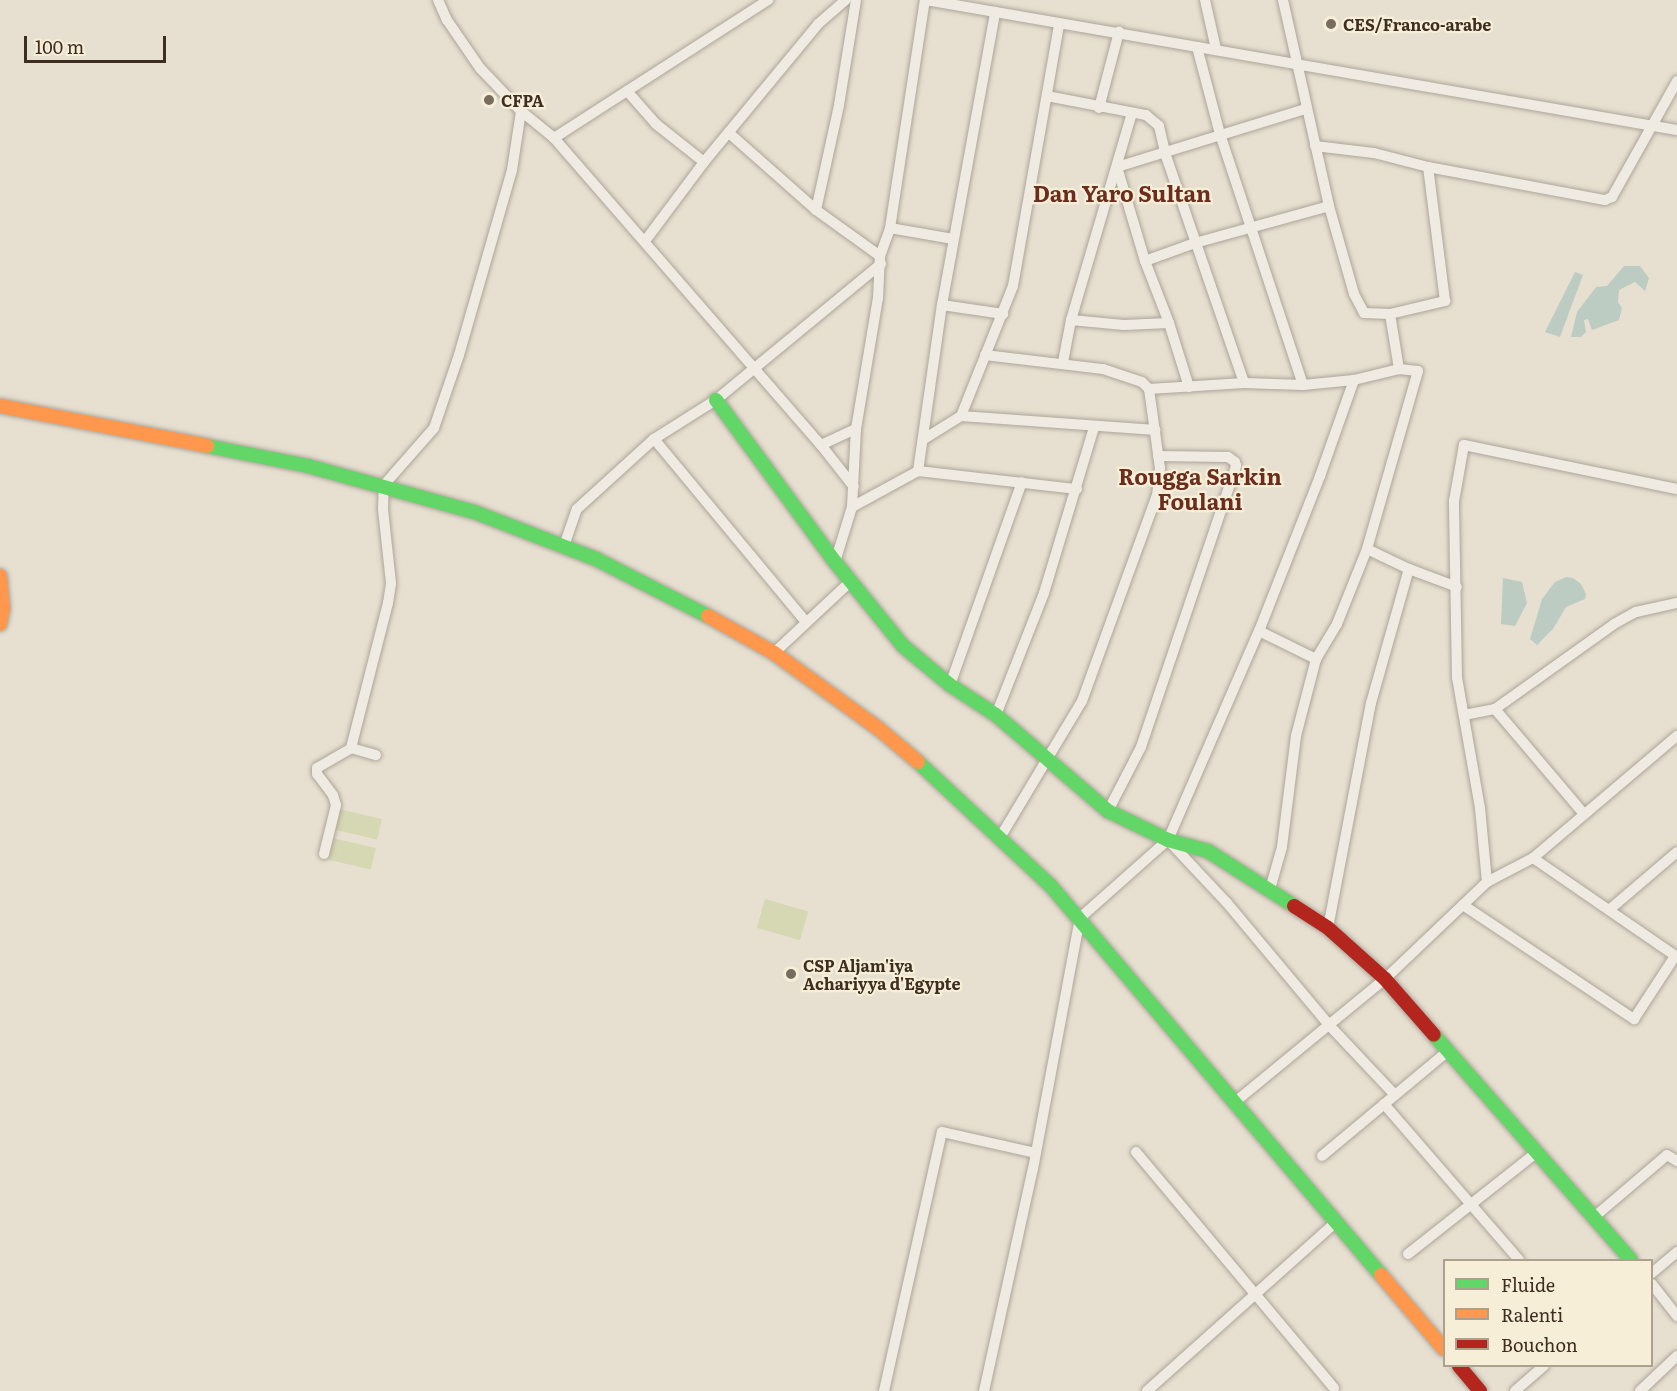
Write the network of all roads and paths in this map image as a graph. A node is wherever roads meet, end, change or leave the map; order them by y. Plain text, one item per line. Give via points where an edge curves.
1 (438, 0) edge
2 (768, 0) edge
3 (846, 0) edge
4 (856, 0) edge
5 (925, 0) edge
6 (1205, 0) edge
7 (1283, 0) edge
8 (995, 12) junction
9 (1059, 24) junction
10 (1119, 32) junction
11 (1197, 47) junction
12 (1216, 49) junction
13 (1297, 63) junction
14 (1677, 81) edge
15 (627, 91) junction
16 (1047, 96) junction
17 (1098, 108) junction
18 (1305, 109) junction
19 (521, 111) junction
20 (1132, 113) junction
21 (1651, 126) junction
22 (1677, 130) edge
23 (729, 133) junction
24 (1220, 134) junction
25 (554, 138) junction
26 (1315, 146) junction
27 (1165, 153) junction
28 (704, 162) junction
29 (1117, 167) junction
30 (1428, 167) junction
31 (1329, 206) junction
32 (816, 210) junction
33 (1250, 227) junction
34 (890, 228) junction
35 (953, 239) junction
36 (645, 241) junction
37 (1195, 243) junction
38 (880, 260) junction
39 (1145, 261) junction
40 (942, 305) junction
41 (1003, 314) junction
42 (1390, 314) junction
43 (1071, 320) junction
44 (1169, 323) junction
45 (985, 355) junction
46 (1064, 362) junction
47 (754, 369) junction
48 (1399, 369) junction
49 (1353, 380) junction
50 (1244, 383) junction
51 (1303, 385) junction
52 (1189, 387) junction
53 (1149, 389) junction
54 (716, 400) junction
55 (0, 406) edge
56 (960, 416) junction
57 (1094, 427) junction
58 (856, 429) junction
59 (1155, 430) junction
60 (654, 439) junction
61 (924, 439) junction
62 (821, 445) junction
63 (1158, 456) junction
64 (918, 471) junction
65 (1022, 482) junction
66 (384, 485) junction
67 (854, 488) junction
68 (1077, 489) junction
69 (1677, 489) edge
70 (852, 507) junction
71 (564, 546) junction
72 (1367, 549) junction
73 (836, 562) junction
74 (1409, 569) junction
75 (0, 576) edge
76 (851, 582) junction
77 (1457, 587) junction
78 (1677, 603) edge
79 (806, 622) junction
80 (0, 624) edge
81 (1259, 631) junction
82 (774, 653) junction
83 (1316, 659) junction
84 (950, 685) junction
85 (1495, 709) junction
86 (996, 715) junction
87 (1464, 715) junction
88 (1677, 736) edge
89 (351, 748) junction
90 (376, 755) dead end
91 (1047, 756) junction
92 (1108, 810) junction
93 (1584, 814) junction
94 (1001, 836) junction
95 (1168, 840) junction
96 (1677, 852) edge
97 (324, 854) dead end
98 (1533, 858) junction
99 (1487, 882) junction
100 (1270, 889) junction
101 (1463, 905) junction
102 (1609, 910) junction
103 (1080, 918) junction
104 (1328, 928) junction
105 (1676, 957) edge
106 (1385, 979) junction
107 (1329, 1025) junction
108 (1449, 1050) junction
109 (1395, 1095) junction
110 (1235, 1102) junction
111 (1384, 1104) junction
112 (1136, 1152) dead end
113 (1536, 1153) junction
114 (1036, 1154) junction
115 (1322, 1156) dead end
116 (1677, 1161) edge
117 (1471, 1204) junction
118 (1593, 1218) junction
119 (1336, 1222) junction
120 (1677, 1252) edge
121 (1408, 1254) dead end
122 (1518, 1259) edge
123 (1630, 1259) edge
124 (1653, 1272) edge
125 (1653, 1285) edge
126 (1255, 1295) junction
127 (1677, 1316) edge
128 (1443, 1348) edge
129 (1677, 1356) edge
130 (1461, 1367) edge
131 (1542, 1367) edge
132 (1334, 1388) dead end
133 (884, 1391) edge
134 (984, 1391) edge
135 (1147, 1391) edge
136 (1480, 1391) edge
137 (1515, 1391) edge
138 (1640, 1391) edge

1 - 19 street via 480,68
2 - 15 street
3 - 23 street via 818,24
4 - 32 street
5 - 8 street
5 - 34 street
6 - 12 street
7 - 13 street
8 - 9 street
8 - 35 street
9 - 10 street
9 - 16 street
10 - 11 street
10 - 17 street
11 - 12 street
11 - 24 street
12 - 13 street
13 - 18 street
13 - 21 street
14 - 21 street
15 - 25 street
15 - 28 street via 656,124
16 - 17 street
16 - 41 street via 1013,286
17 - 20 street
18 - 24 street
18 - 26 street
19 - 25 street
19 - 66 street via 512,170 434,428
20 - 27 street via 1146,115 1159,126
20 - 29 street
21 - 22 street
21 - 30 street via 1612,196 1605,200
23 - 28 street
23 - 32 street
24 - 27 street
24 - 33 street
25 - 36 street
26 - 30 street via 1374,153
26 - 31 street
27 - 29 street
27 - 37 street
28 - 36 street
29 - 39 street
29 - 43 street
30 - 42 street via 1445,301
31 - 33 street
31 - 42 street via 1362,311
32 - 38 street
33 - 37 street
33 - 51 street
34 - 35 street
34 - 38 street
35 - 40 street
36 - 47 street
37 - 39 street
37 - 50 street
38 - 47 street
38 - 58 street via 878,298
39 - 44 street
40 - 41 street
40 - 61 street
41 - 45 street
42 - 48 street
43 - 44 street via 1124,325
43 - 46 street
44 - 52 street
45 - 46 street
45 - 56 street
46 - 53 street via 1131,376
47 - 54 street
47 - 62 street
48 - 49 street
48 - 72 street via 1418,371
49 - 51 street
49 - 81 street
50 - 51 street
50 - 52 street
52 - 53 street
53 - 59 street
54 - 60 street
54 - 73 main road
55 - 66 main road via 236,451
56 - 57 street
56 - 61 street
57 - 59 street
57 - 68 street
58 - 62 street
58 - 67 street
59 - 63 street
60 - 71 street via 577,509
60 - 79 street
61 - 64 street
62 - 67 street
63 - 91 street via 1157,495 1116,609 1082,700
63 - 92 street via 1228,457 1236,466 1141,747
64 - 65 street
64 - 70 street
65 - 68 street
65 - 84 street
66 - 71 main road via 477,513
66 - 89 street via 391,583
67 - 70 street
68 - 86 street via 1044,593
69 - 77 street via 1464,445 1454,501
70 - 73 street
71 - 82 main road via 652,586
72 - 74 street
72 - 83 street via 1337,624
73 - 76 main road
74 - 77 street
74 - 104 street via 1371,703
75 - 80 main road
76 - 79 street
76 - 84 main road via 903,646
77 - 87 street via 1457,678
78 - 85 street via 1646,608 1614,624
79 - 82 street
81 - 83 street
81 - 95 street
82 - 94 main road via 879,729
83 - 100 street via 1296,736 1282,847
84 - 86 main road
85 - 87 street
85 - 93 street
86 - 91 main road
87 - 99 street via 1484,837
88 - 93 street
89 - 90 street
89 - 97 street via 317,768 336,805
91 - 92 main road
91 - 94 street
92 - 95 main road
93 - 98 street
94 - 103 main road
95 - 100 main road via 1208,851
95 - 103 street
95 - 107 street via 1227,903
96 - 102 street
98 - 99 street
98 - 102 street
99 - 101 street
100 - 104 main road
101 - 105 street via 1634,1019
101 - 106 street
102 - 105 street
103 - 110 main road
103 - 114 street
104 - 106 main road
106 - 107 street
106 - 108 main road
107 - 109 street
107 - 110 street
108 - 109 street
108 - 113 main road
109 - 111 street
110 - 119 main road
111 - 115 street
111 - 117 street
112 - 126 street
113 - 117 street
113 - 118 main road
114 - 133 street via 942,1132
114 - 134 street
116 - 118 street via 1667,1155
117 - 121 street
117 - 122 street
118 - 123 main road
119 - 126 street
119 - 128 main road
120 - 124 street
125 - 127 street
126 - 132 street
126 - 135 street
129 - 138 street
130 - 136 main road
131 - 137 street

